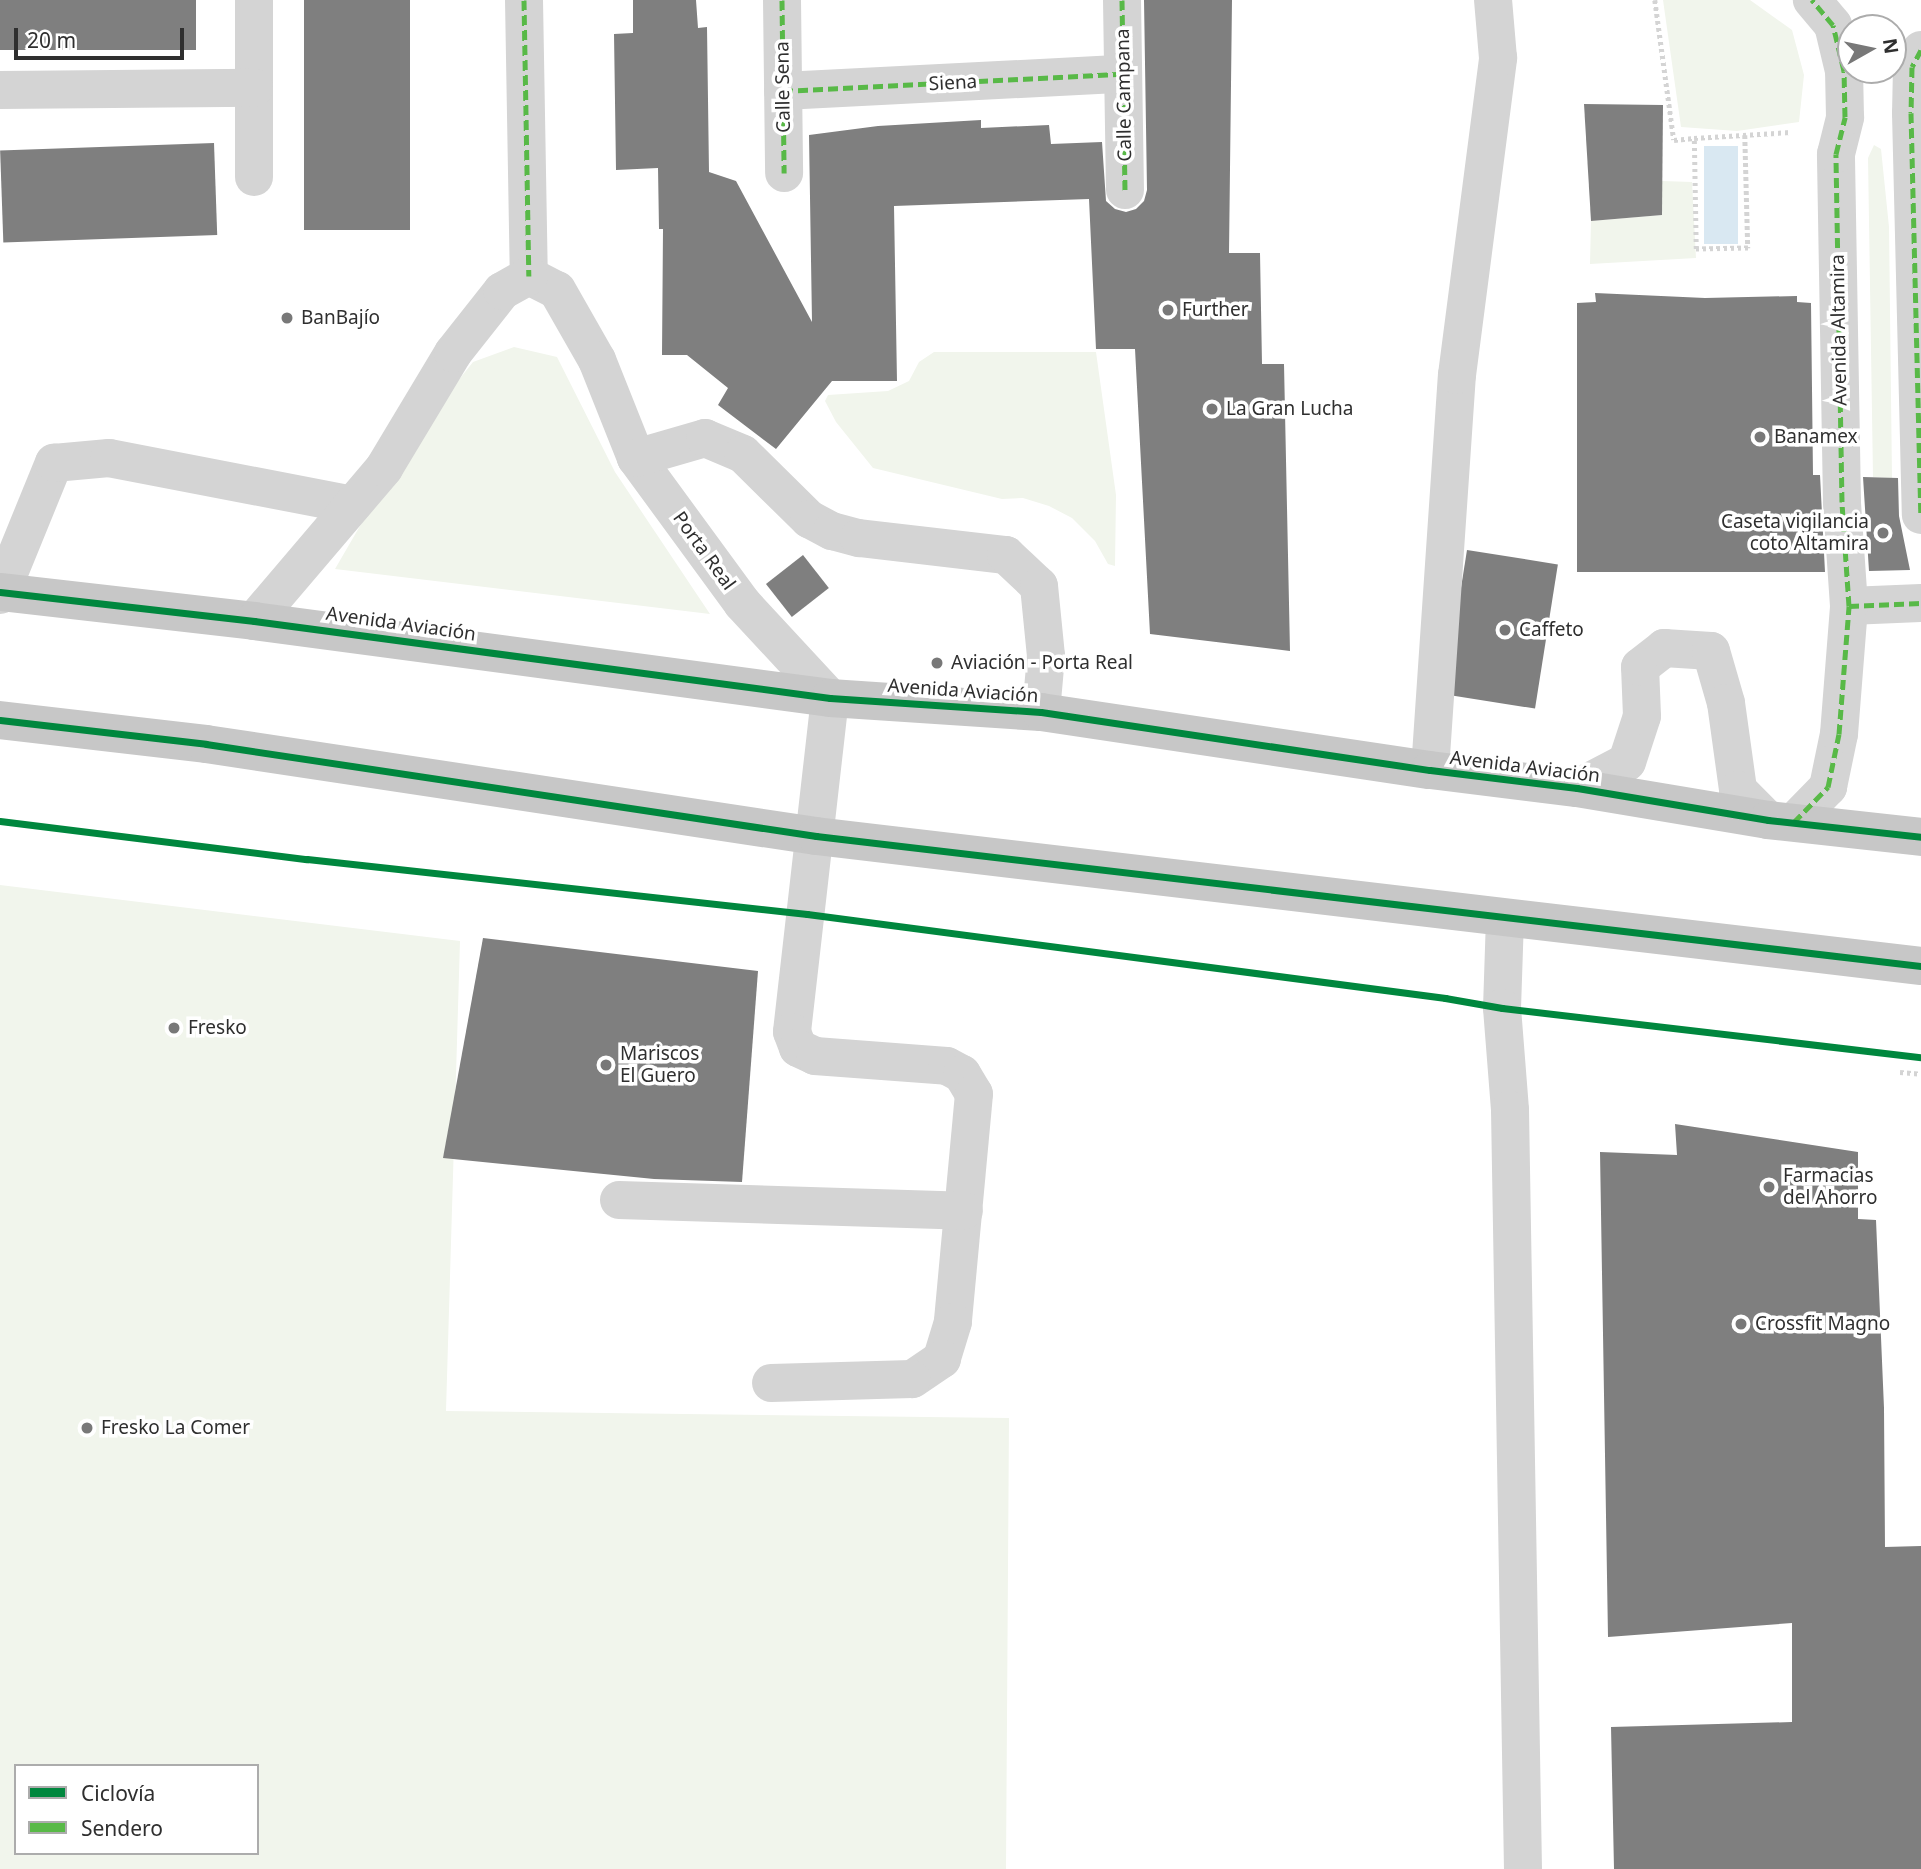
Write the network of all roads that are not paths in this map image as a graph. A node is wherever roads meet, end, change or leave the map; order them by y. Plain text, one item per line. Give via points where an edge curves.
1 (254, 0) edge
2 (524, 0) edge
3 (782, 0) edge
4 (1122, 0) edge
5 (1493, 0) edge
6 (1812, 0) edge
7 (1921, 50) edge
8 (1122, 74) junction
9 (254, 88) junction
10 (0, 90) edge
11 (783, 91) junction
12 (784, 173) dead end
13 (254, 177) dead end
14 (1125, 190) dead end
15 (529, 275) junction
16 (636, 458) junction
17 (352, 505) junction
18 (1921, 515) edge
19 (0, 593) edge
20 (1921, 603) edge
21 (1849, 606) junction
22 (254, 621) junction
23 (830, 698) junction
24 (1041, 712) junction
25 (0, 720) edge
26 (1430, 770) junction
27 (1577, 788) junction
28 (1781, 821) junction
29 (816, 836) junction
30 (1921, 837) edge
31 (1505, 919) junction
32 (1921, 967) edge
33 (619, 1200) dead end
34 (964, 1211) junction
35 (771, 1383) dead end
36 (1523, 1869) edge

1 - 9 street
2 - 15 street
3 - 11 street, Calle Sena
4 - 8 street, Calle Campana
5 - 26 street via 1498,58 1457,375
6 - 21 street, Avenida Altamira via 1833,25 1844,71 1846,117 1836,153 1842,502
7 - 18 street via 1912,67 1911,113
8 - 11 street, Siena
8 - 14 street, Calle Campana
9 - 10 street
9 - 13 street
11 - 12 street, Calle Sena
15 - 16 street, Porta Real via 557,290 597,360
15 - 17 street via 502,290 453,353 384,468
16 - 23 street, Porta Real via 742,603
16 - 24 street via 705,438 743,454 809,519 832,531 1006,555 1039,586 1046,656
17 - 19 street via 109,458 54,463
17 - 22 street
19 - 22 main road, Avenida Aviación
20 - 21 street
21 - 28 street, Avenida Altamira via 1839,734 1828,787
22 - 23 main road, Avenida Aviación
23 - 24 main road, Avenida Aviación
23 - 29 street
24 - 26 main road, Avenida Aviación
25 - 29 main road via 206,744
26 - 27 main road, Avenida Aviación
27 - 28 main road, Avenida Aviación
27 - 28 street via 1627,762 1643,716 1640,667 1664,648 1711,651 1726,703 1738,790
28 - 30 main road, Avenida Aviación
29 - 31 main road
29 - 34 street via 792,1032 798,1048 815,1056 947,1066 962,1074 974,1094
31 - 32 main road
31 - 36 street via 1502,1009 1510,1110
33 - 34 street
34 - 35 street via 953,1322 942,1359 912,1380

